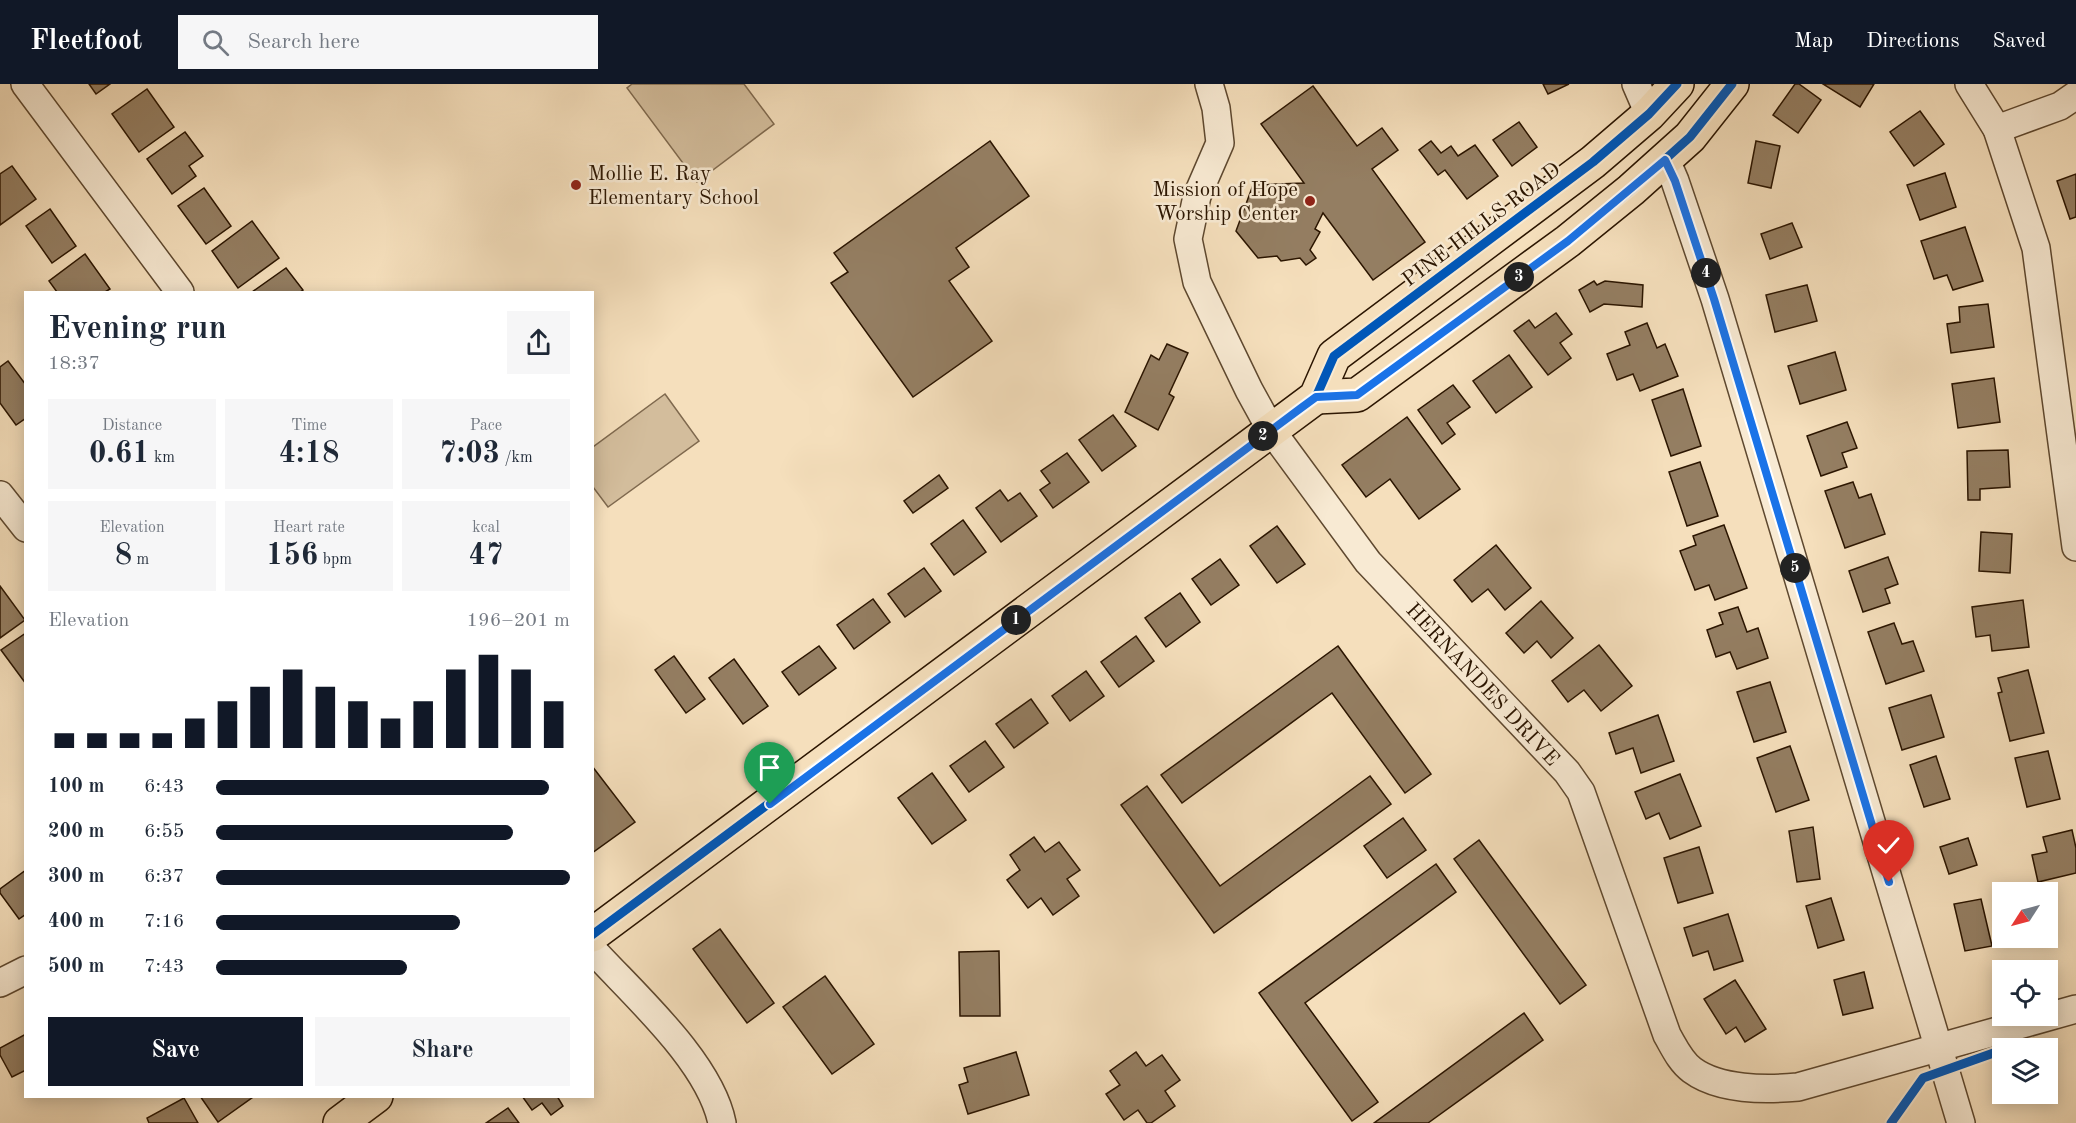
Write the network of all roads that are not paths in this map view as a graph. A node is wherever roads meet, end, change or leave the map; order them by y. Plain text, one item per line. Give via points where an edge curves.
1 (25, 84) edge
2 (1209, 84) edge
3 (1636, 84) edge
4 (1677, 84) edge
5 (1732, 84) edge
6 (1969, 84) edge
7 (2076, 94) edge
8 (1649, 114) junction
9 (1997, 129) junction
10 (1665, 160) junction
11 (179, 291) edge
12 (1316, 397) junction
13 (1271, 430) junction
14 (0, 495) edge
15 (24, 525) edge
16 (2076, 547) edge
17 (594, 934) edge
18 (594, 951) edge
19 (24, 971) edge
20 (0, 983) edge
21 (2076, 1009) edge
22 (1938, 1048) junction
23 (373, 1098) edge
24 (340, 1123) edge
25 (722, 1123) edge
26 (1961, 1123) edge

1 - 11 street
2 - 13 street, HERNANDES DRIVE via 1220,143 1197,196 1188,239 1197,282
3 - 8 street
4 - 8 main road, PINE HILLS ROAD
5 - 10 main road via 1690,137
6 - 9 street
7 - 9 street via 2060,106
8 - 12 main road, PINE HILLS ROAD via 1593,162 1334,357
9 - 16 street via 2036,248
10 - 12 main road via 1568,241 1357,395
10 - 22 street via 1714,299
12 - 13 main road, PINE HILLS ROAD
13 - 17 main road, PINE HILLS ROAD
13 - 22 street, HERNANDES DRIVE via 1368,562 1567,772 1581,792 1667,1035 1692,1070 1735,1085 1798,1087
14 - 15 street
18 - 25 street via 695,1063 719,1109
19 - 20 street
21 - 22 street, HERNANDES DRIVE
22 - 26 street
23 - 24 main road

